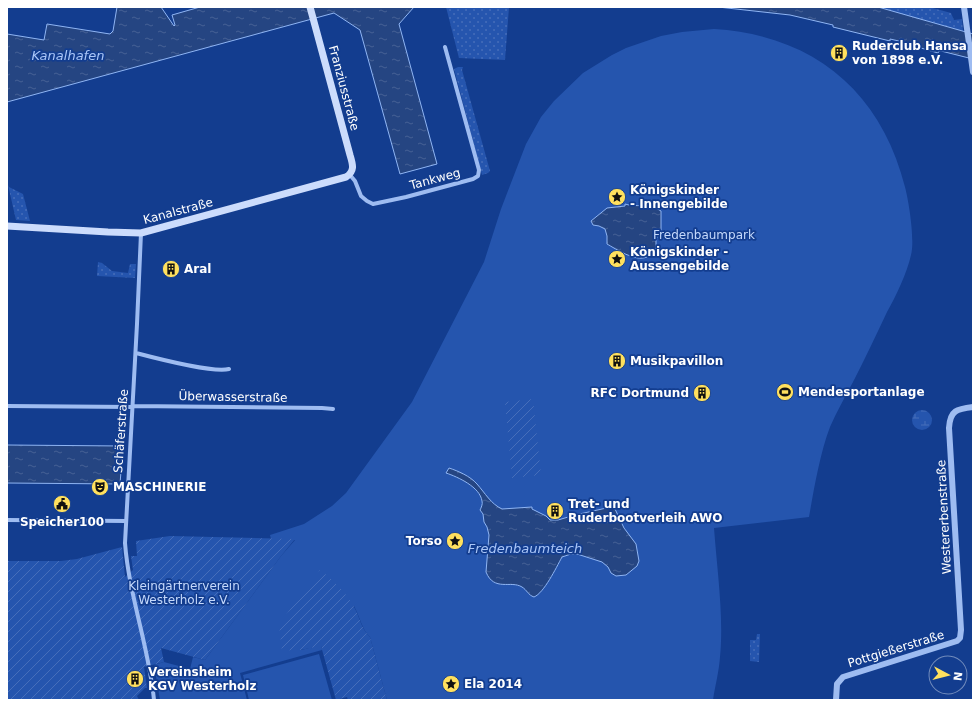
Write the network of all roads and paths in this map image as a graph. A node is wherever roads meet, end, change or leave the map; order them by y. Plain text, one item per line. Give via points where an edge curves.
1 (310, 7) edge
2 (964, 7) edge
3 (445, 46) dead end
4 (973, 72) edge
5 (350, 175) junction
6 (7, 226) edge
7 (141, 233) junction
8 (136, 353) junction
9 (229, 368) dead end
10 (7, 406) edge
11 (132, 406) junction
12 (973, 407) edge
13 (333, 409) dead end
14 (7, 520) edge
15 (126, 521) junction
16 (957, 641) joint
17 (154, 700) edge
18 (836, 700) edge

1 - 5 main road, Franziusstraße via 350,155 353,168
2 - 4 street
3 - 5 street, Tankweg via 479,170 478,176 373,204 361,196
5 - 7 main road, Kanalstraße
6 - 7 main road, Kanalstraße
7 - 8 street, Schäferstraße
8 - 9 street via 221,371
8 - 11 street, Schäferstraße
10 - 11 street, Überwasserstraße
11 - 13 street, Überwasserstraße
11 - 15 street, Schäferstraße
12 - 16 street, Westererbenstraße via 952,414 949,428 962,630
14 - 15 street
15 - 17 street, Schäferstraße via 125,543 129,574
16 - 18 street, Pottgießerstraße via 842,677 837,684

